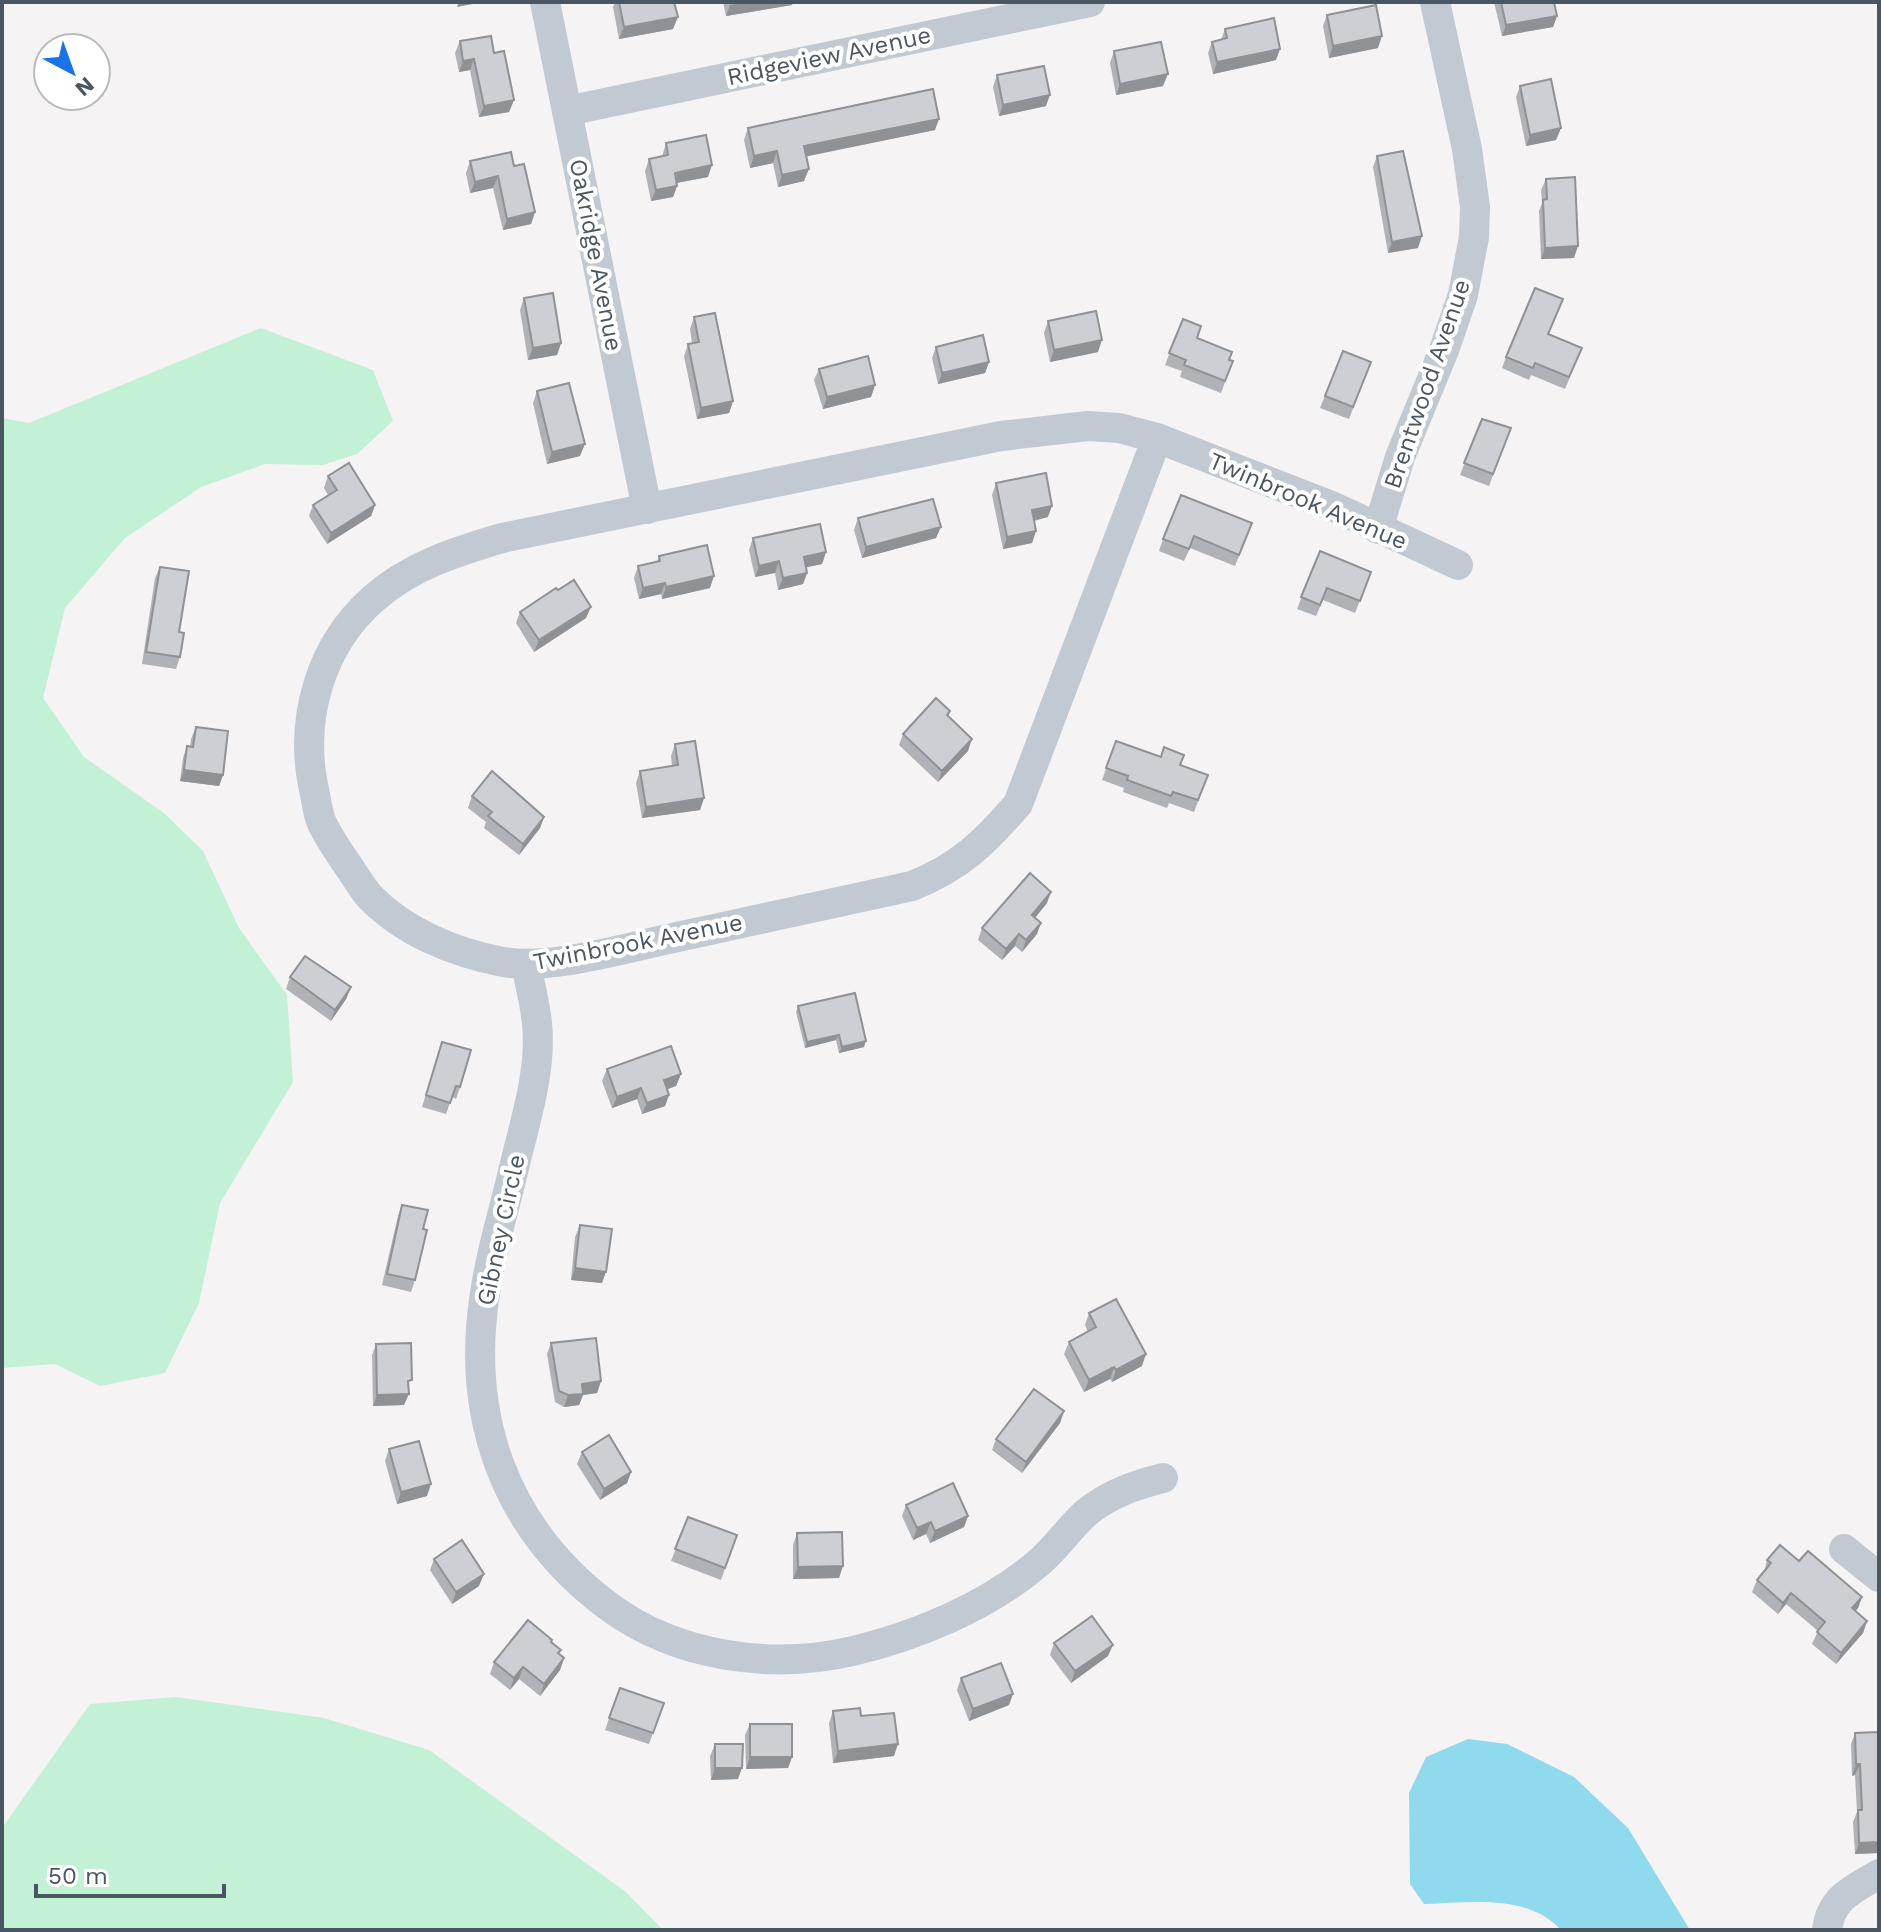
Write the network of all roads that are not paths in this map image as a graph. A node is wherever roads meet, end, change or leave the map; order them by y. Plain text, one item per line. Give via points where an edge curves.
1 (545, 2) edge
2 (1090, 2) edge
3 (1435, 2) edge
4 (567, 111) junction
5 (1157, 438) junction
6 (647, 509) junction
7 (1378, 529) junction
8 (1458, 565) dead end
9 (526, 965) junction
10 (1163, 1478) dead end
11 (1844, 1549) dead end
12 (1879, 1577) edge
13 (1879, 1874) edge
14 (1827, 1930) edge

1 - 4 street, Oakridge Avenue
2 - 4 street, Ridgeview Avenue
3 - 7 street, Brentwood Avenue via 1467,149 1474,237 1458,309
4 - 6 street, Oakridge Avenue
5 - 6 street, Twinbrook Avenue via 1088,426 1001,436
5 - 7 street, Twinbrook Avenue
5 - 9 street, Twinbrook Avenue via 1018,804 985,842 940,875 912,886
6 - 9 street, Twinbrook Avenue via 502,538 419,567 382,591 351,622 334,646 312,701 308,760 320,818 368,895 416,932 444,945
7 - 8 street, Twinbrook Avenue
9 - 10 street, Gibney Circle via 537,1024 532,1095 486,1287 480,1373 486,1421 520,1511 581,1585 663,1637 709,1652 805,1659 853,1651 909,1633 996,1593 1037,1565 1086,1513 1131,1486
11 - 12 street
13 - 14 street via 1842,1895

